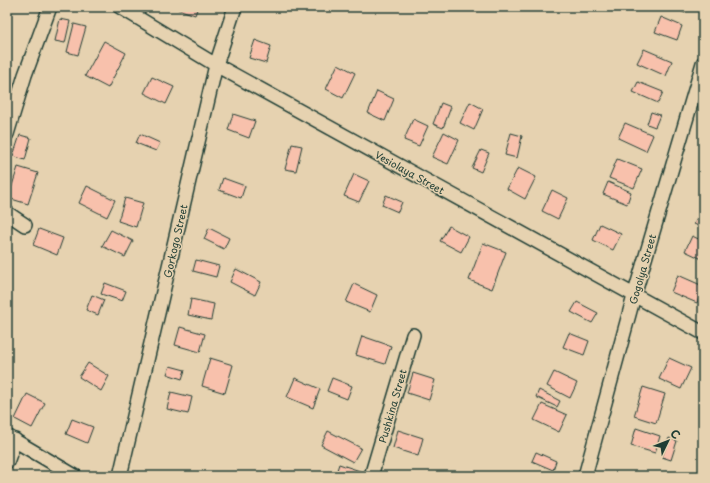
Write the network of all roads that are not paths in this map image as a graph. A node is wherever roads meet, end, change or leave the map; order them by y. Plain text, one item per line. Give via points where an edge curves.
1 (50, 7) edge
2 (120, 7) edge
3 (234, 7) edge
4 (703, 64) edge
5 (216, 65) junction
6 (7, 134) edge
7 (7, 214) edge
8 (25, 225) dead end
9 (634, 296) junction
10 (703, 333) edge
11 (413, 335) dead end
12 (11, 438) edge
13 (7, 462) edge
14 (75, 476) edge
15 (120, 476) edge
16 (371, 476) edge
17 (585, 476) edge

1 - 6 street via 25,74
2 - 5 street, Vesiolaya Street
3 - 5 street, Gorkogo Street
4 - 9 street, Gogolya Street
5 - 9 street, Vesiolaya Street
5 - 15 street, Gorkogo Street
7 - 8 street
9 - 10 street, Vesiolaya Street
9 - 17 street, Gogolya Street
11 - 16 street, Pushkina Street
12 - 13 street
12 - 14 street

